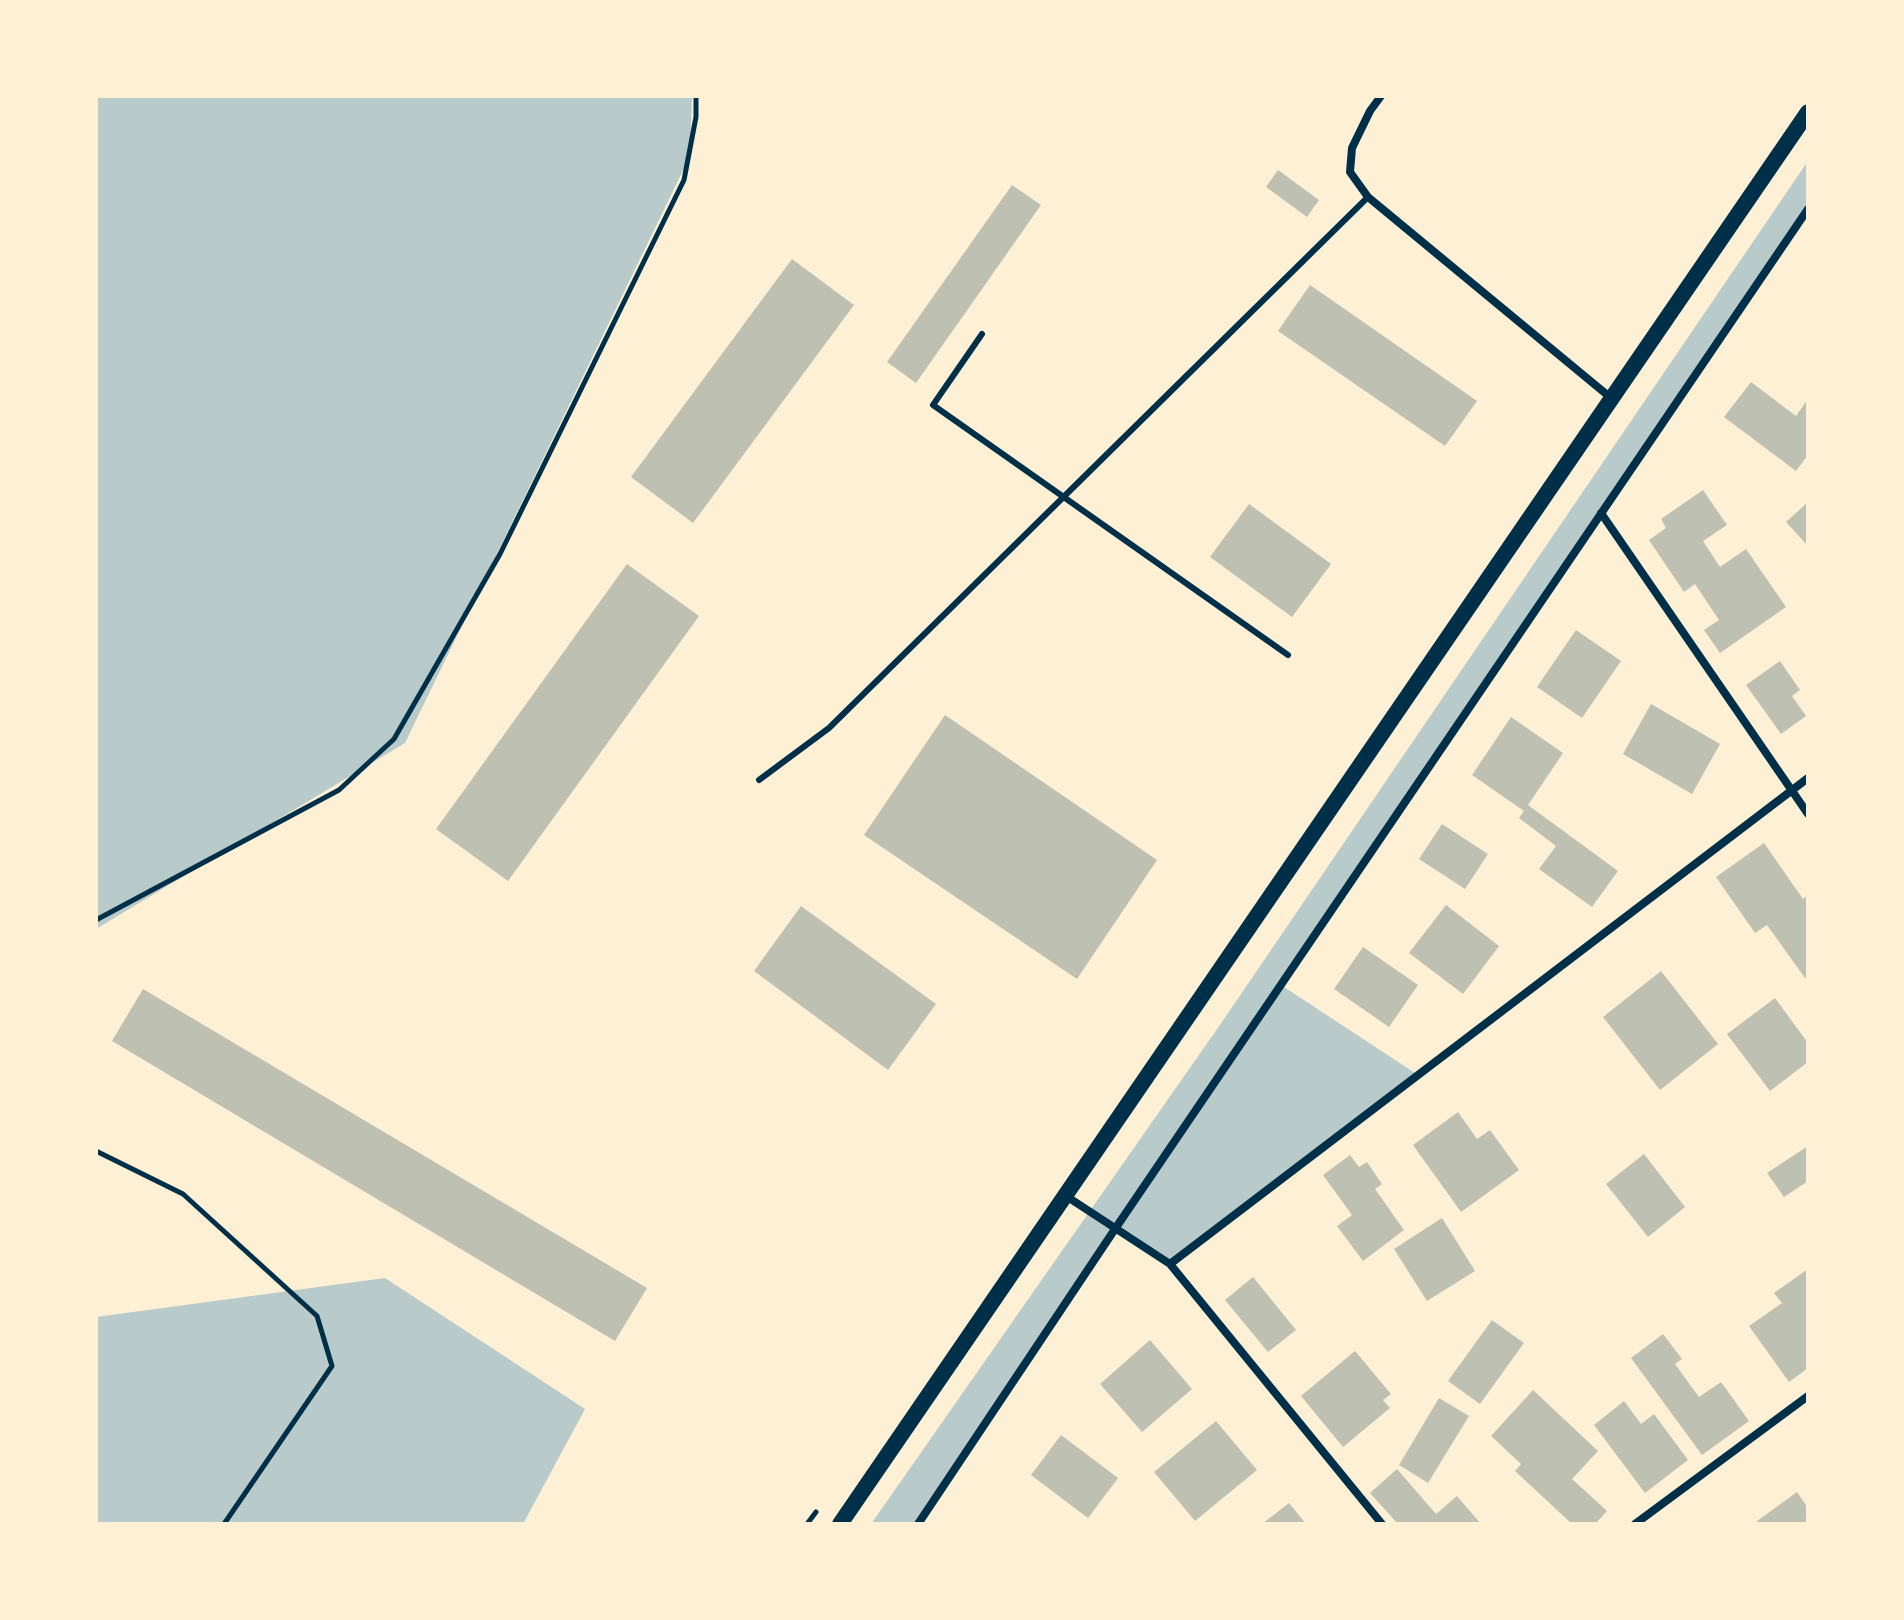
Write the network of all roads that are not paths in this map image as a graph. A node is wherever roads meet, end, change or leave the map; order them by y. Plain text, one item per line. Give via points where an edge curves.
1 (1381, 96) edge
2 (1808, 112) edge
3 (1368, 197) junction
4 (1808, 209) edge
5 (982, 334) dead end
6 (1612, 399) junction
7 (1064, 497) junction
8 (1601, 513) junction
9 (1288, 655) dead end
10 (1808, 778) edge
11 (759, 780) dead end
12 (1792, 791) junction
13 (1808, 814) edge
14 (1066, 1196) junction
15 (1115, 1229) junction
16 (1170, 1264) junction
17 (1808, 1396) edge
18 (840, 1524) edge
19 (918, 1524) edge
20 (1382, 1524) edge
21 (1635, 1524) edge

1 - 3 street via 1352,148 1350,172
2 - 6 main road
3 - 6 street
3 - 7 lane
4 - 8 street
5 - 7 lane via 933,405
6 - 14 main road
7 - 9 lane
7 - 11 lane via 829,728
8 - 12 street
8 - 15 street
10 - 12 street
12 - 13 street
12 - 16 street
14 - 15 street
14 - 18 main road
15 - 16 street
15 - 19 street
16 - 20 street
17 - 21 street

